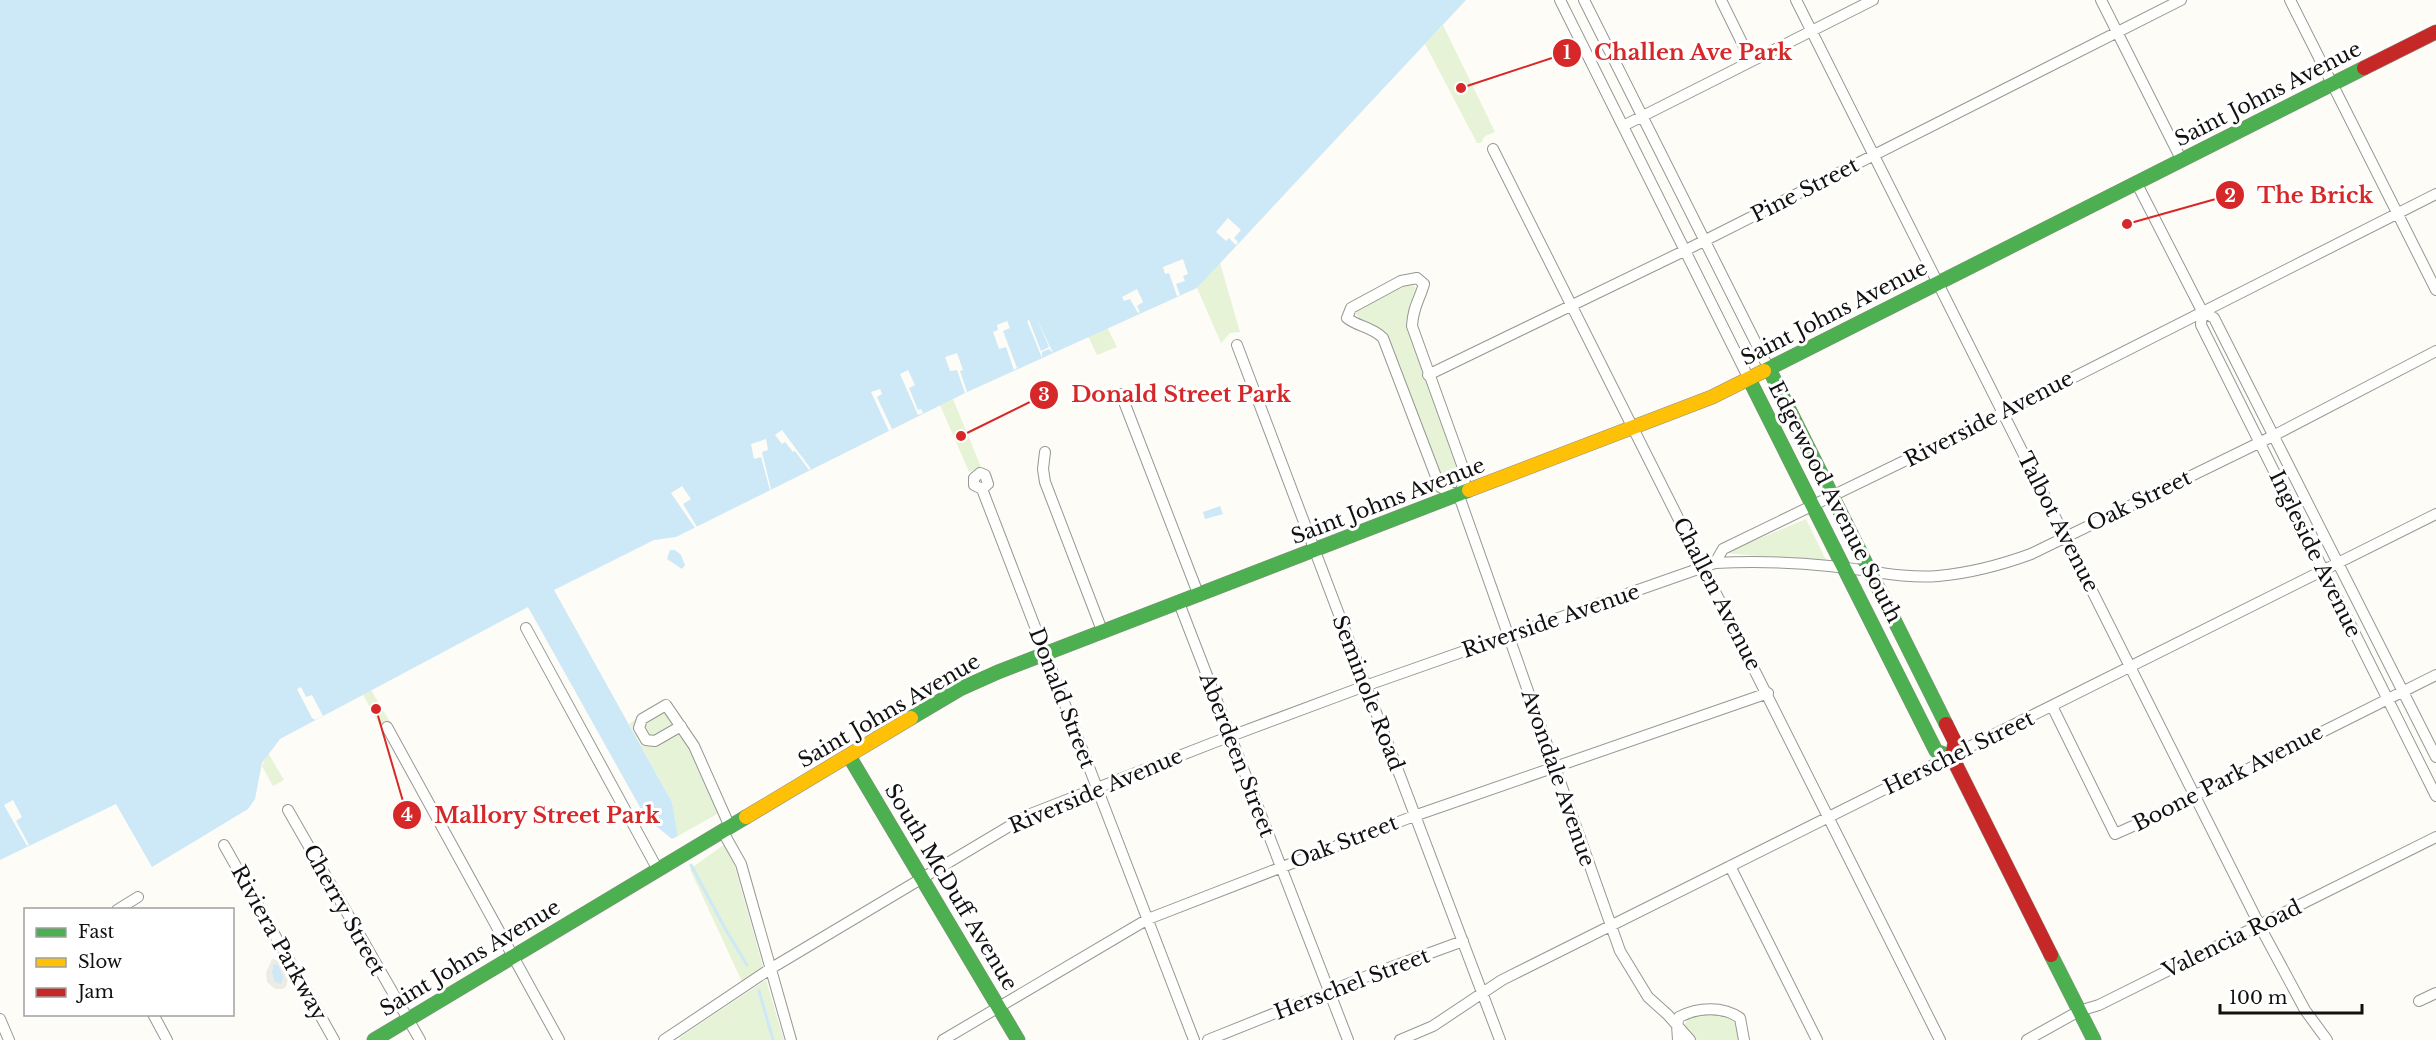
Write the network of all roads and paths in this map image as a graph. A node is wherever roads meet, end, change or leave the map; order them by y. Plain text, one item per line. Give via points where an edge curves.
1 (1560, 0) edge
2 (1584, 0) edge
3 (1721, 0) edge
4 (1796, 0) edge
5 (1873, 0) edge
6 (2101, 0) edge
7 (2181, 0) edge
8 (2290, 0) edge
9 (1812, 30) junction
10 (2117, 32) junction
11 (2436, 32) edge
12 (1751, 61) junction
13 (2333, 85) junction
14 (1642, 115) junction
15 (1623, 126) junction
16 (1493, 148) dead end
17 (1874, 155) junction
18 (2182, 161) junction
19 (2137, 184) junction
20 (2436, 194) edge
21 (2396, 213) junction
22 (1705, 240) junction
23 (1686, 250) junction
24 (1939, 284) junction
25 (2436, 291) edge
26 (1572, 305) junction
27 (2202, 311) junction
28 (1237, 345) dead end
29 (2436, 351) edge
30 (1769, 369) junction
31 (1428, 375) junction
32 (1749, 379) junction
33 (1121, 394) dead end
34 (2003, 413) junction
35 (1634, 428) junction
36 (2273, 436) junction
37 (2259, 442) junction
38 (1045, 452) dead end
39 (982, 489) dead end
40 (1459, 496) junction
41 (1832, 497) junction
42 (1815, 506) junction
43 (2436, 514) edge
44 (2065, 537) junction
45 (1314, 552) junction
46 (1715, 563) junction
47 (2338, 564) junction
48 (1704, 568) junction
49 (1846, 569) junction
50 (2323, 571) junction
51 (1871, 572) junction
52 (1199, 596) junction
53 (1179, 603) junction
54 (526, 628) dead end
55 (1103, 633) junction
56 (1509, 637) junction
57 (1045, 655) junction
58 (2130, 667) junction
59 (2436, 675) edge
60 (1365, 686) junction
61 (2404, 692) junction
62 (1768, 693) junction
63 (2387, 699) junction
64 (2052, 706) junction
65 (681, 726) dead end
66 (387, 727) dead end
67 (1230, 736) junction
68 (849, 756) junction
69 (1952, 757) junction
70 (2436, 757) edge
71 (1554, 767) junction
72 (1096, 788) junction
73 (2194, 796) junction
74 (2436, 796) edge
75 (288, 810) dead end
76 (1414, 816) junction
77 (1829, 817) junction
78 (726, 829) junction
79 (2436, 837) edge
80 (224, 845) dead end
81 (1730, 866) junction
82 (1280, 867) junction
83 (658, 870) junction
84 (921, 878) junction
85 (138, 897) dead end
86 (119, 908) edge
87 (1148, 919) junction
88 (2259, 926) junction
89 (1611, 927) junction
90 (1463, 940) junction
91 (513, 957) junction
92 (770, 969) junction
93 (1329, 993) junction
94 (1483, 993) junction
95 (2436, 993) edge
96 (2419, 1001) dead end
97 (998, 1007) junction
98 (2079, 1011) junction
99 (154, 1016) edge
100 (0, 1019) edge
101 (408, 1020) junction
102 (1677, 1025) junction
103 (9, 1040) edge
104 (167, 1040) edge
105 (334, 1040) edge
106 (374, 1040) edge
107 (420, 1040) edge
108 (559, 1040) edge
109 (664, 1040) edge
110 (791, 1040) edge
111 (943, 1040) edge
112 (1018, 1040) edge
113 (1194, 1040) edge
114 (1208, 1040) edge
115 (1348, 1040) edge
116 (1400, 1040) edge
117 (1500, 1040) edge
118 (1678, 1040) edge
119 (1690, 1040) edge
120 (1744, 1040) edge
121 (1817, 1040) edge
122 (1940, 1040) edge
123 (2027, 1040) edge
124 (2094, 1040) edge
125 (2327, 1040) edge

1 - 15 street, Edgewood Avenue South
2 - 14 street, Edgewood Avenue South
3 - 12 street
4 - 9 street, Talbot Avenue
5 - 9 street
6 - 10 street
7 - 10 street, Pine Street
8 - 13 street
9 - 12 street
9 - 17 street, Talbot Avenue
10 - 17 street, Pine Street
10 - 18 street
11 - 13 main road, Saint Johns Avenue
12 - 14 street
13 - 18 main road, Saint Johns Avenue
13 - 21 street
14 - 15 street
14 - 22 street, Edgewood Avenue South
15 - 23 street, Edgewood Avenue South
16 - 26 street, Challen Avenue
17 - 22 street, Pine Street
17 - 24 street, Talbot Avenue
18 - 19 main road, Saint Johns Avenue
19 - 24 main road, Saint Johns Avenue
19 - 27 street, Ingleside Avenue
20 - 21 street, Riverside Avenue
21 - 25 street
21 - 27 street, Riverside Avenue
22 - 23 street, Pine Street
22 - 30 street, Edgewood Avenue South
23 - 26 street, Pine Street
23 - 32 street, Edgewood Avenue South
24 - 30 main road, Saint Johns Avenue
24 - 34 street, Talbot Avenue
26 - 31 street, Pine Street
26 - 35 street, Challen Avenue
27 - 34 street, Riverside Avenue
27 - 36 street, Ingleside Avenue via 2214,318
27 - 37 street, Ingleside Avenue via 2200,326
28 - 45 street, Seminole Road
29 - 36 street, Oak Street
30 - 32 main road, Saint Johns Avenue
30 - 41 main road, Edgewood Avenue South
31 - 40 street via 1466,476
31 - 40 street via 1412,326 1412,312 1424,284 1416,279 1401,281 1351,308 1347,318 1351,322 1376,331 1383,338 1440,488
32 - 35 main road, Saint Johns Avenue
32 - 42 main road, Edgewood Avenue South
33 - 52 street
34 - 41 street, Riverside Avenue
34 - 44 street, Talbot Avenue
35 - 40 main road, Saint Johns Avenue
35 - 48 street, Challen Avenue
36 - 37 street, Oak Street
36 - 47 street, Ingleside Avenue
37 - 44 street, Oak Street
37 - 50 street, Ingleside Avenue
38 - 55 street via 1045,482
39 - 57 street, Donald Street
40 - 45 main road, Saint Johns Avenue
40 - 56 street, Avondale Avenue
41 - 42 street, Riverside Avenue
41 - 51 main road, Edgewood Avenue South
42 - 46 street, Riverside Avenue via 1724,549
42 - 49 main road, Edgewood Avenue South
43 - 47 street, Herschel Street
44 - 51 street, Oak Street via 2031,554 1980,570 1937,576
44 - 58 street, Talbot Avenue
45 - 52 main road, Saint Johns Avenue
45 - 60 street, Seminole Road
46 - 48 street, Riverside Avenue
46 - 49 street, Oak Street via 1761,561
47 - 50 street, Herschel Street
47 - 61 street, Ingleside Avenue
48 - 56 street, Riverside Avenue
48 - 62 street, Challen Avenue
49 - 51 street, Oak Street
49 - 69 main road, Edgewood Avenue South via 1936,751
50 - 58 street, Herschel Street
50 - 63 street, Ingleside Avenue
51 - 69 main road, Edgewood Avenue South via 1955,741
52 - 53 main road, Saint Johns Avenue
53 - 55 main road, Saint Johns Avenue
53 - 67 street, Aberdeen Street
54 - 83 street
55 - 57 main road, Saint Johns Avenue
56 - 60 street, Riverside Avenue
56 - 71 street, Avondale Avenue
57 - 68 main road, Saint Johns Avenue via 960,690
57 - 72 street, Donald Street
58 - 64 street, Herschel Street
58 - 73 street, Talbot Avenue
59 - 61 street, Boone Park Avenue
60 - 67 street, Riverside Avenue
60 - 76 street, Seminole Road
61 - 63 street, Boone Park Avenue
61 - 70 street, Ingleside Avenue
62 - 71 street, Oak Street
62 - 77 street, Challen Avenue
63 - 73 street, Boone Park Avenue
63 - 74 street, Ingleside Avenue
64 - 69 street, Herschel Street
64 - 73 street, Boone Park Avenue via 2115,834
65 - 78 street via 694,746
66 - 91 street
67 - 72 street, Riverside Avenue
67 - 82 street, Aberdeen Street
68 - 78 main road, Saint Johns Avenue
68 - 84 main road, South McDuff Avenue
69 - 77 street, Herschel Street
69 - 98 main road, Edgewood Avenue South
71 - 76 street, Oak Street
71 - 89 street, Avondale Avenue
72 - 84 street, Riverside Avenue via 1028,815
72 - 87 street, Donald Street
73 - 88 street, Talbot Avenue
75 - 101 street, Cherry Street
76 - 82 street, Oak Street
76 - 90 street, Seminole Road
77 - 81 street, Herschel Street
77 - 122 street, Challen Avenue
78 - 83 main road, Saint Johns Avenue
78 - 92 street via 741,864
79 - 88 street, Valencia Road
80 - 105 street, Riviera Parkway
81 - 89 street, Herschel Street
81 - 121 street
82 - 87 street, Oak Street
82 - 93 street, Aberdeen Street
83 - 91 main road, Saint Johns Avenue
84 - 92 street, Riverside Avenue
84 - 97 main road, South McDuff Avenue
85 - 86 street
87 - 97 street, Oak Street
87 - 113 street, Donald Street
88 - 98 street, Valencia Road via 2099,1005
88 - 125 street, Talbot Avenue via 2290,986
89 - 94 street, Herschel Street
89 - 102 street, Avondale Avenue via 1639,985
90 - 93 street, Herschel Street
90 - 94 street, Seminole Road
91 - 101 main road, Saint Johns Avenue
91 - 108 street
92 - 109 street, Riverside Avenue
92 - 110 street
93 - 114 street, Herschel Street
93 - 115 street, Aberdeen Street
94 - 116 street, Herschel Street via 1433,1026
94 - 117 street, Seminole Road
95 - 96 street
97 - 111 street, Oak Street
97 - 112 main road, South McDuff Avenue
98 - 123 street, Valencia Road
98 - 124 main road, Edgewood Avenue South
99 - 104 street
100 - 103 street
101 - 106 main road, Saint Johns Avenue
101 - 107 street, Cherry Street
102 - 118 street
102 - 119 street, Avondale Avenue
102 - 120 street via 1679,1017 1688,1013 1730,1011 1740,1018

